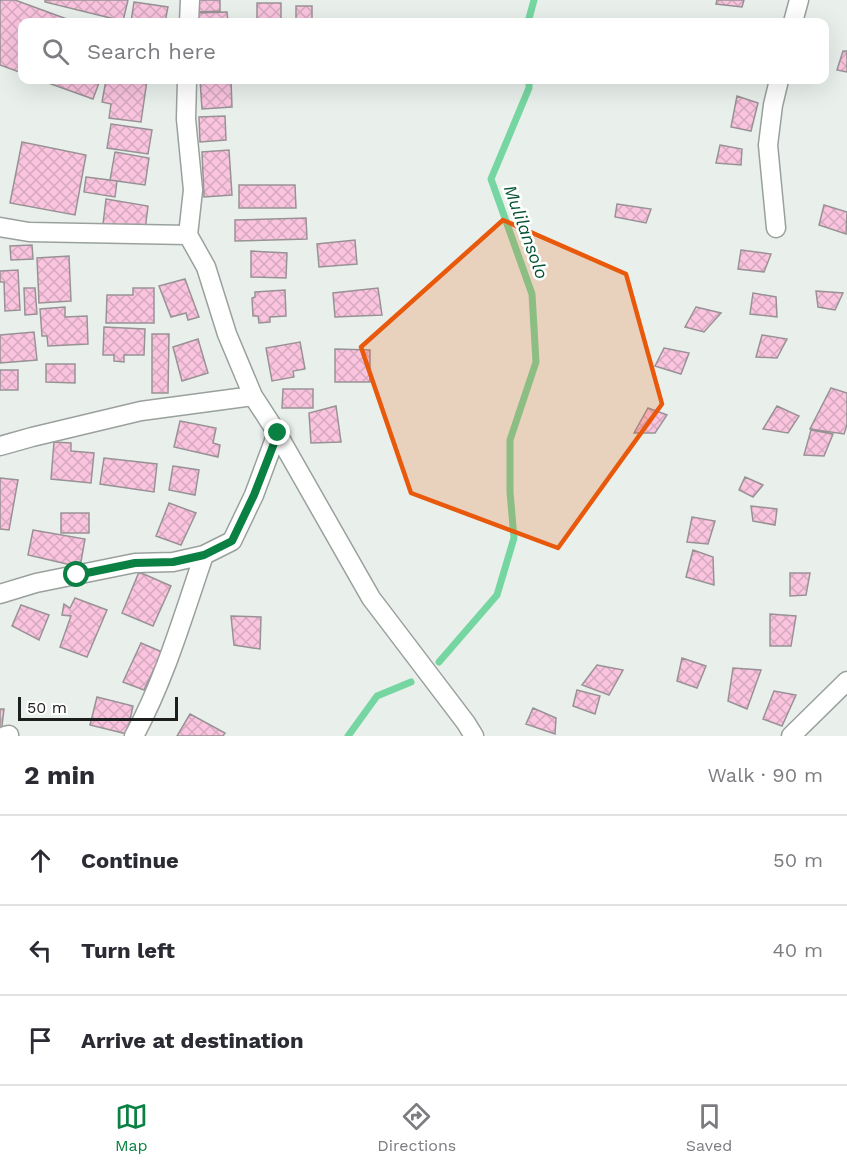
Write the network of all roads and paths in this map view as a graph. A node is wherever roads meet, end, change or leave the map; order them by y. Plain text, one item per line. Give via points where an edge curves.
1 (190, 0) edge
2 (799, 0) edge
3 (189, 18) edge
4 (794, 18) edge
5 (187, 84) edge
6 (778, 84) edge
7 (0, 227) edge
8 (776, 228) dead end
9 (188, 235) junction
10 (253, 396) junction
11 (278, 433) junction
12 (0, 446) edge
13 (204, 555) junction
14 (0, 594) edge
15 (847, 681) edge
16 (134, 736) edge
17 (474, 736) edge
18 (791, 736) edge

1 - 3 street
2 - 4 street
5 - 9 street via 193,190
6 - 8 street via 768,145
7 - 9 street via 29,232
9 - 10 street via 206,267 227,334
10 - 11 street
10 - 12 street via 141,411
11 - 13 street via 232,541
11 - 17 street via 371,598
13 - 14 street via 173,562 135,563
13 - 16 street via 172,650
15 - 18 street

